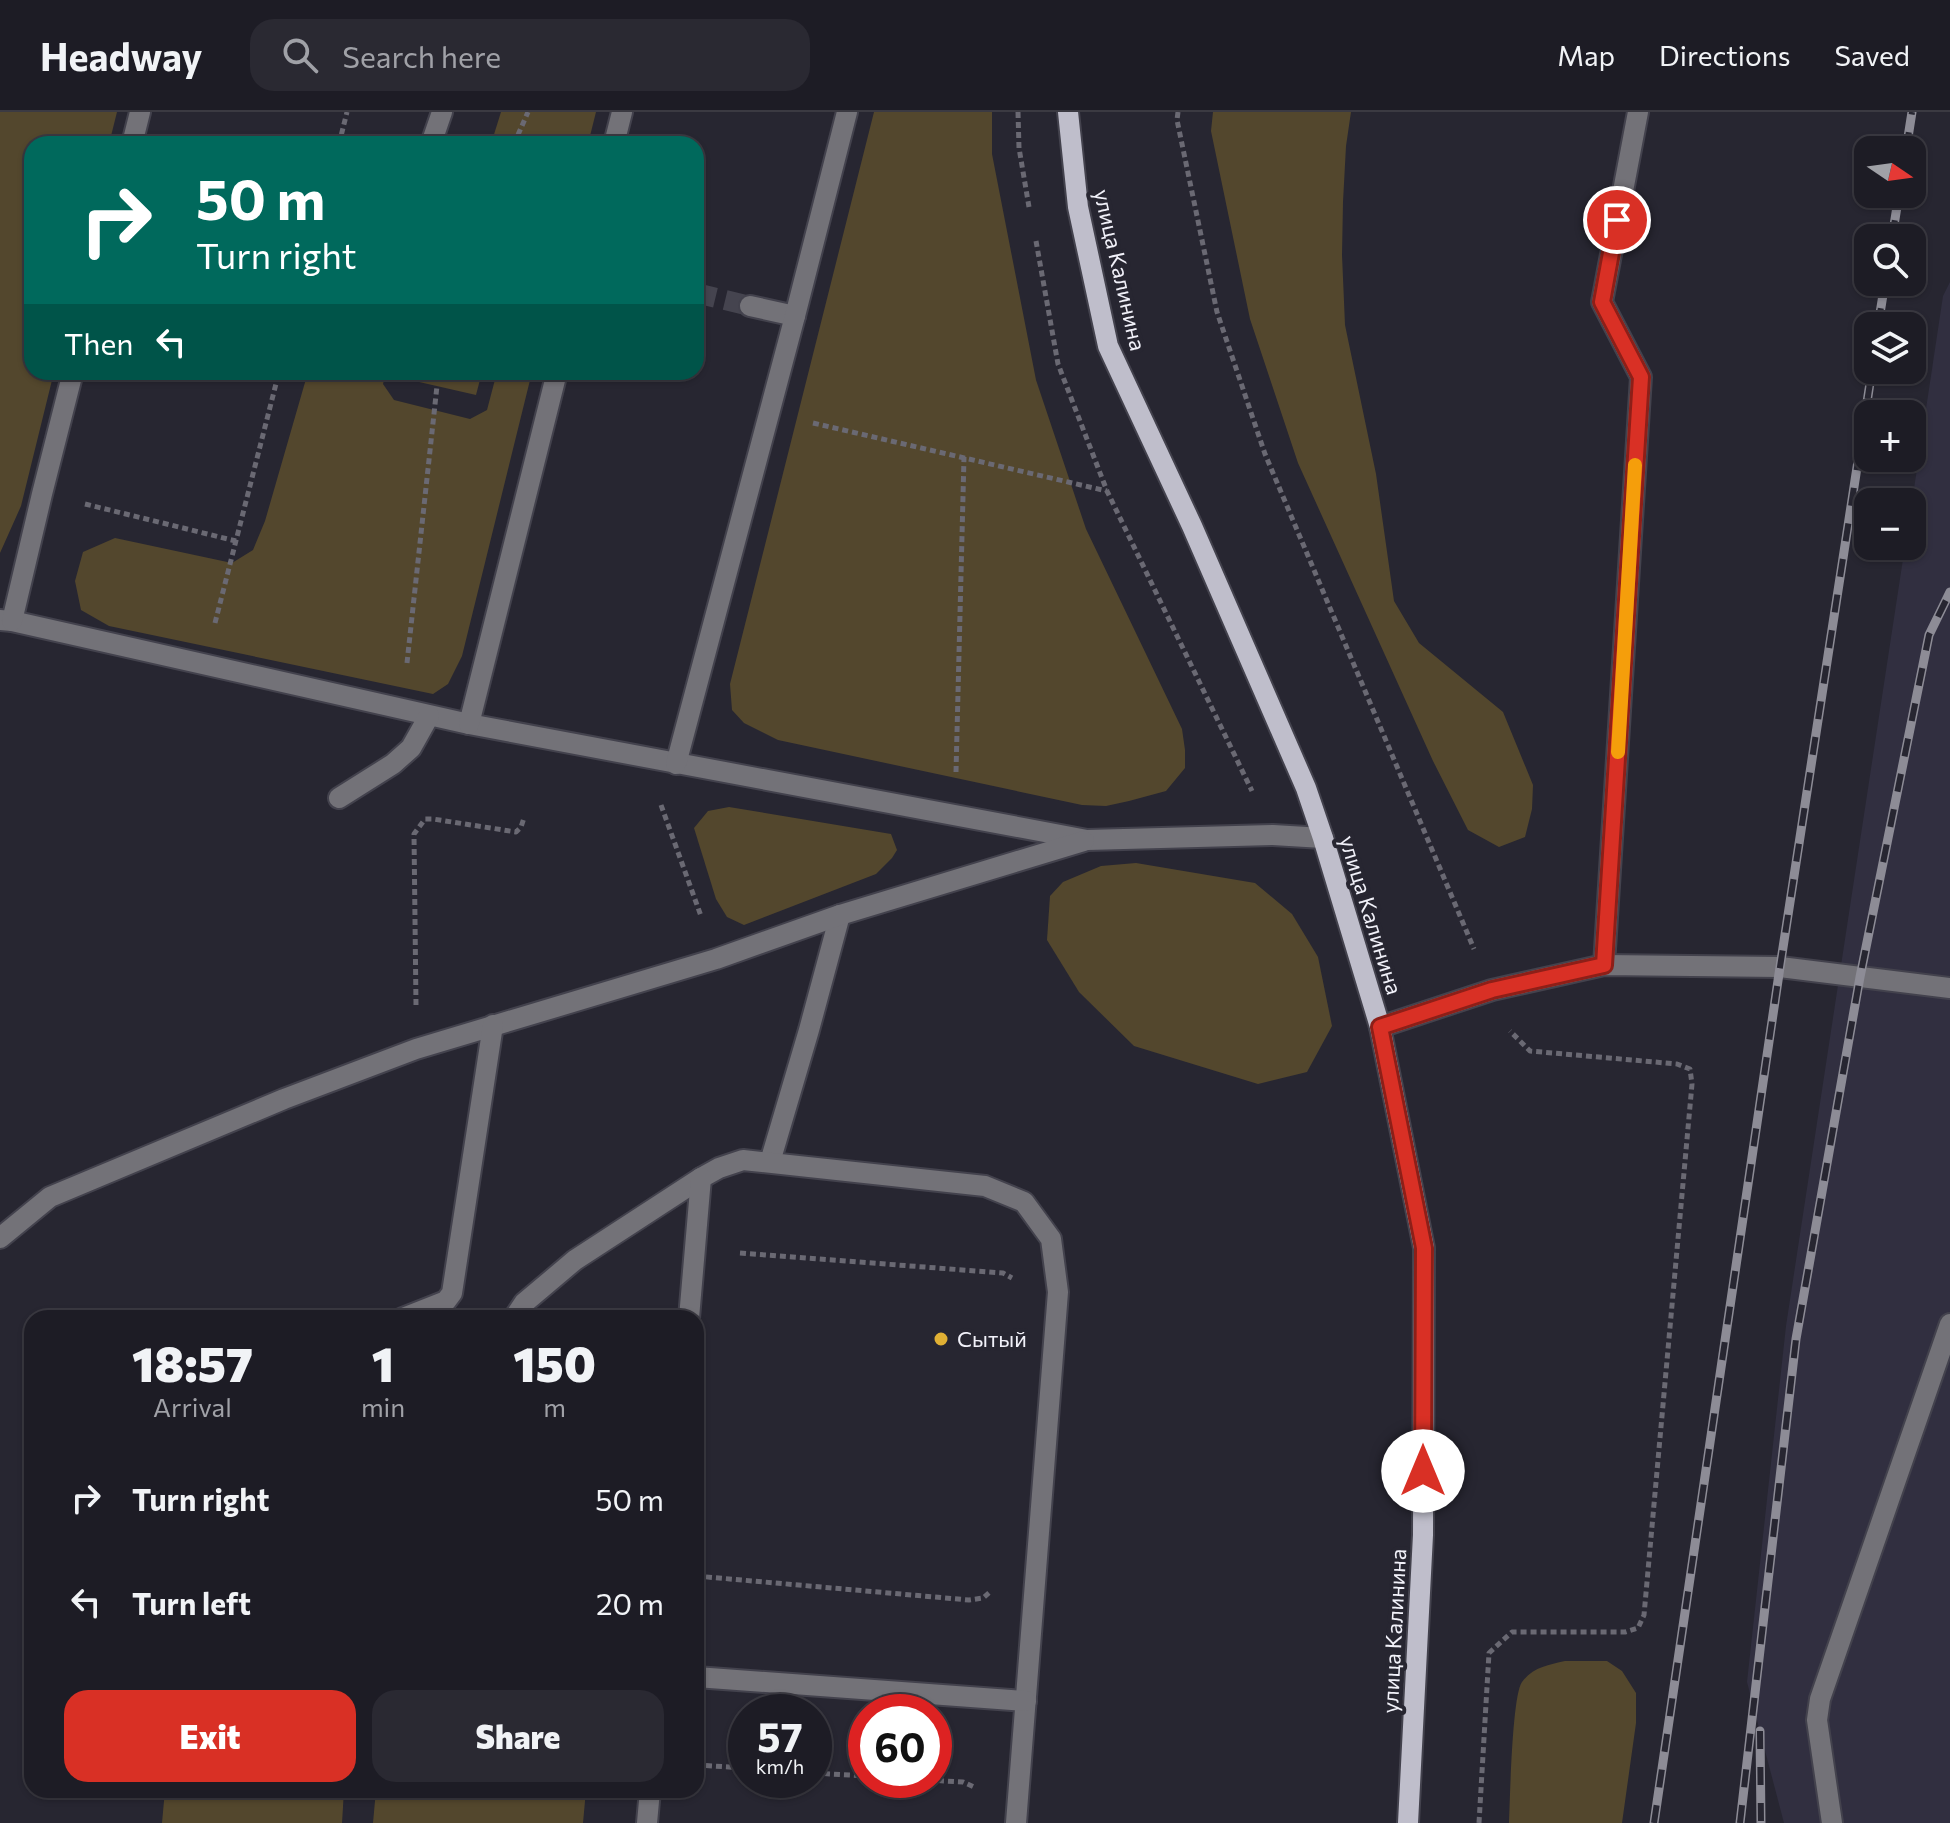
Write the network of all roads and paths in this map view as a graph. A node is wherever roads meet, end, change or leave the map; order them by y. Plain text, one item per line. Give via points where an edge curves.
1 (140, 112) edge
2 (347, 112) edge
3 (442, 112) edge
4 (528, 112) edge
5 (622, 112) edge
6 (847, 112) edge
7 (1068, 112) edge
8 (1638, 112) edge
9 (134, 136) edge
10 (341, 136) edge
11 (434, 136) edge
12 (518, 136) edge
13 (616, 136) edge
14 (750, 306) tunnel mouth
15 (795, 316) junction
16 (71, 380) edge
17 (277, 380) edge
18 (555, 380) edge
19 (437, 386) dead end
20 (770, 412) junction
21 (964, 457) junction
22 (1107, 491) dead end
23 (42, 494) junction
24 (236, 541) junction
25 (6, 621) edge
26 (204, 666) junction
27 (402, 710) junction
28 (429, 716) junction
29 (469, 724) junction
30 (676, 764) junction
31 (339, 798) dead end
32 (659, 800) dead end
33 (955, 816) junction
34 (524, 818) dead end
35 (1323, 838) junction
36 (1087, 840) junction
37 (840, 915) junction
38 (716, 959) junction
39 (1604, 965) junction
40 (1950, 988) edge
41 (493, 1025) junction
42 (1380, 1027) junction
43 (416, 1049) junction
44 (770, 1162) junction
45 (701, 1178) junction
46 (0, 1238) edge
47 (695, 1249) junction
48 (1018, 1281) dead end
49 (423, 1310) edge
50 (519, 1310) edge
51 (690, 1310) edge
52 (1950, 1324) edge
53 (704, 1577) edge
54 (993, 1588) dead end
55 (704, 1678) edge
56 (1026, 1701) junction
57 (704, 1765) edge
58 (728, 1767) edge
59 (952, 1781) edge
60 (979, 1789) dead end
61 (649, 1798) edge
62 (647, 1823) edge
63 (1016, 1823) edge
64 (1408, 1823) edge
65 (1832, 1823) edge

1 - 9 street
2 - 10 path
3 - 11 street
4 - 12 path
5 - 13 street
6 - 15 street
7 - 35 main road, улица Калинина via 1078,207 1108,346 1192,526
8 - 39 street via 1602,302 1641,377
14 - 15 street
15 - 20 street
16 - 23 street
17 - 24 path
18 - 29 street
19 - 27 path
20 - 21 path
20 - 30 street
21 - 22 path
21 - 33 path
23 - 24 path
23 - 25 street
24 - 26 path
25 - 26 street
26 - 27 street
27 - 28 street
28 - 29 street
28 - 31 street via 411,748
29 - 30 street
30 - 33 street
32 - 38 path
33 - 36 street
34 - 43 path via 516,832 425,819 414,834
35 - 36 street
35 - 42 main road, улица Калинина
36 - 37 street
37 - 38 street
37 - 44 street
38 - 41 street
39 - 40 street via 1780,967
39 - 42 street via 1492,990
41 - 43 street
41 - 49 street via 452,1293
42 - 64 main road, улица Калинина via 1424,1248 1423,1535
43 - 46 street via 50,1197
44 - 45 street via 743,1160
44 - 56 street via 985,1186 1024,1202 1051,1239 1058,1292
45 - 47 street
45 - 50 street via 575,1260
47 - 48 path via 1003,1273
47 - 51 street
52 - 65 street via 1820,1699 1817,1720
53 - 54 path via 969,1600 983,1598
55 - 56 street
56 - 63 street
57 - 58 path
59 - 60 path
61 - 62 street

